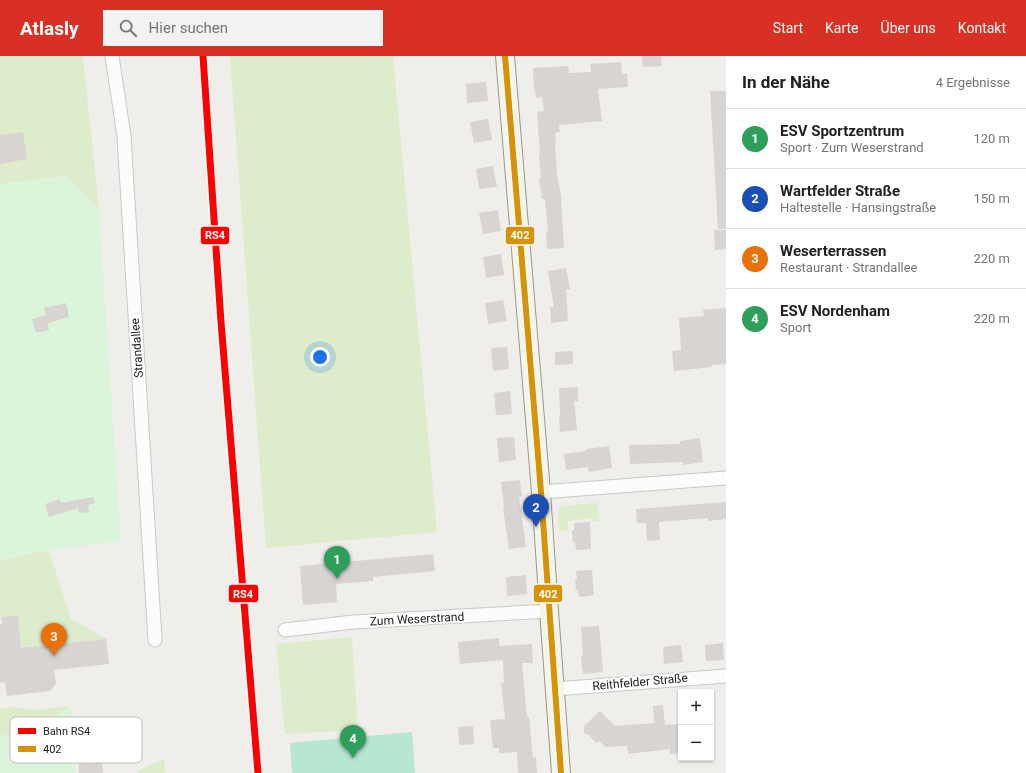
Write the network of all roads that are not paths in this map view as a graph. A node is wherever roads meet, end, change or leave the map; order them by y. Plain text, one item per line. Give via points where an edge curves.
1 (112, 56) edge
2 (506, 56) edge
3 (726, 478) edge
4 (541, 492) junction
5 (549, 611) junction
6 (285, 630) dead end
7 (156, 640) dead end
8 (726, 676) edge
9 (555, 689) junction
10 (561, 773) edge

1 - 7 street, Strandallee via 124,136
2 - 4 street
3 - 4 street
4 - 5 street
5 - 6 street, Zum Weserstrand via 353,622
5 - 9 street
8 - 9 street, Reithfelder Straße
9 - 10 street

